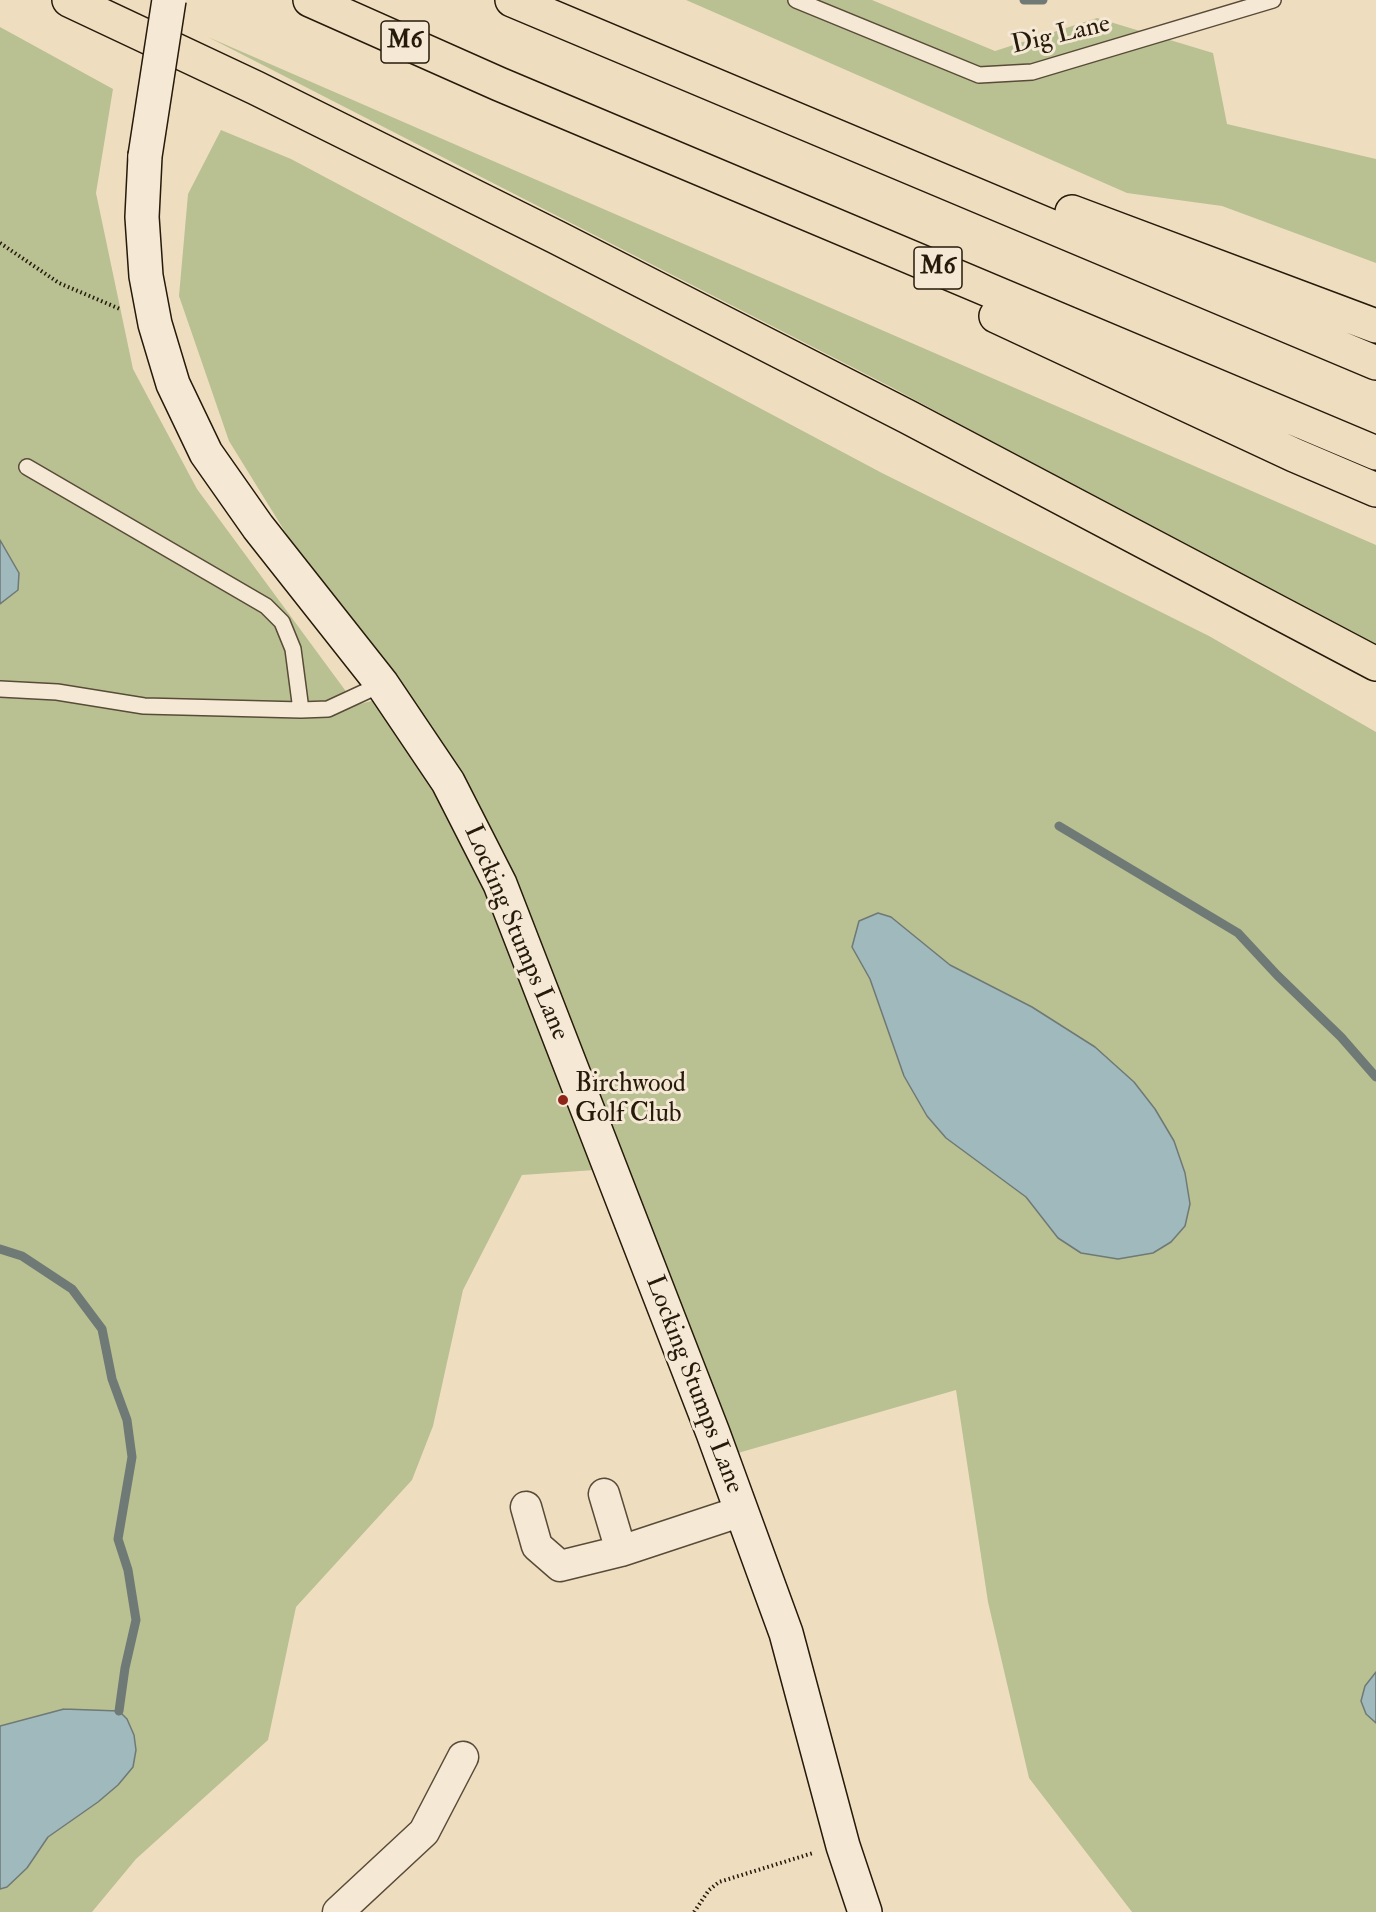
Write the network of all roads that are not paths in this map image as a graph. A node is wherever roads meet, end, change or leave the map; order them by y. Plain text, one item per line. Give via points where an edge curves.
1 (69, 0) edge
2 (169, 0) edge
3 (310, 0) edge
4 (512, 0) edge
5 (796, 0) edge
6 (1273, 0) edge
7 (556, 20) junction
8 (499, 84) junction
9 (1376, 326) edge
10 (1376, 363) edge
11 (1376, 453) edge
12 (27, 466) dead end
13 (1376, 490) edge
14 (1376, 664) edge
15 (381, 684) junction
16 (0, 689) edge
17 (301, 710) junction
18 (604, 1494) dead end
19 (526, 1507) dead end
20 (742, 1511) junction
21 (621, 1551) junction
22 (463, 1757) dead end
23 (338, 1912) edge
24 (865, 1912) edge

1 - 14 highway via 556,237
2 - 15 street, Locking Stumps Lane, bridge via 146,156 142,217 146,276 173,384 206,453 258,527
3 - 8 highway, M6
4 - 7 highway
5 - 6 lane, Dig Lane via 980,75 1032,72
7 - 9 highway
7 - 10 highway
8 - 11 highway, M6
8 - 13 highway
12 - 17 lane via 266,606 282,622 293,649
15 - 17 lane via 328,709
15 - 20 street, Locking Stumps Lane via 448,782 500,884
16 - 17 lane via 57,692 144,706
18 - 21 street
19 - 21 street via 537,1546 560,1566
20 - 21 street
20 - 24 street, Locking Stumps Lane via 786,1633 843,1846
22 - 23 street via 424,1832

